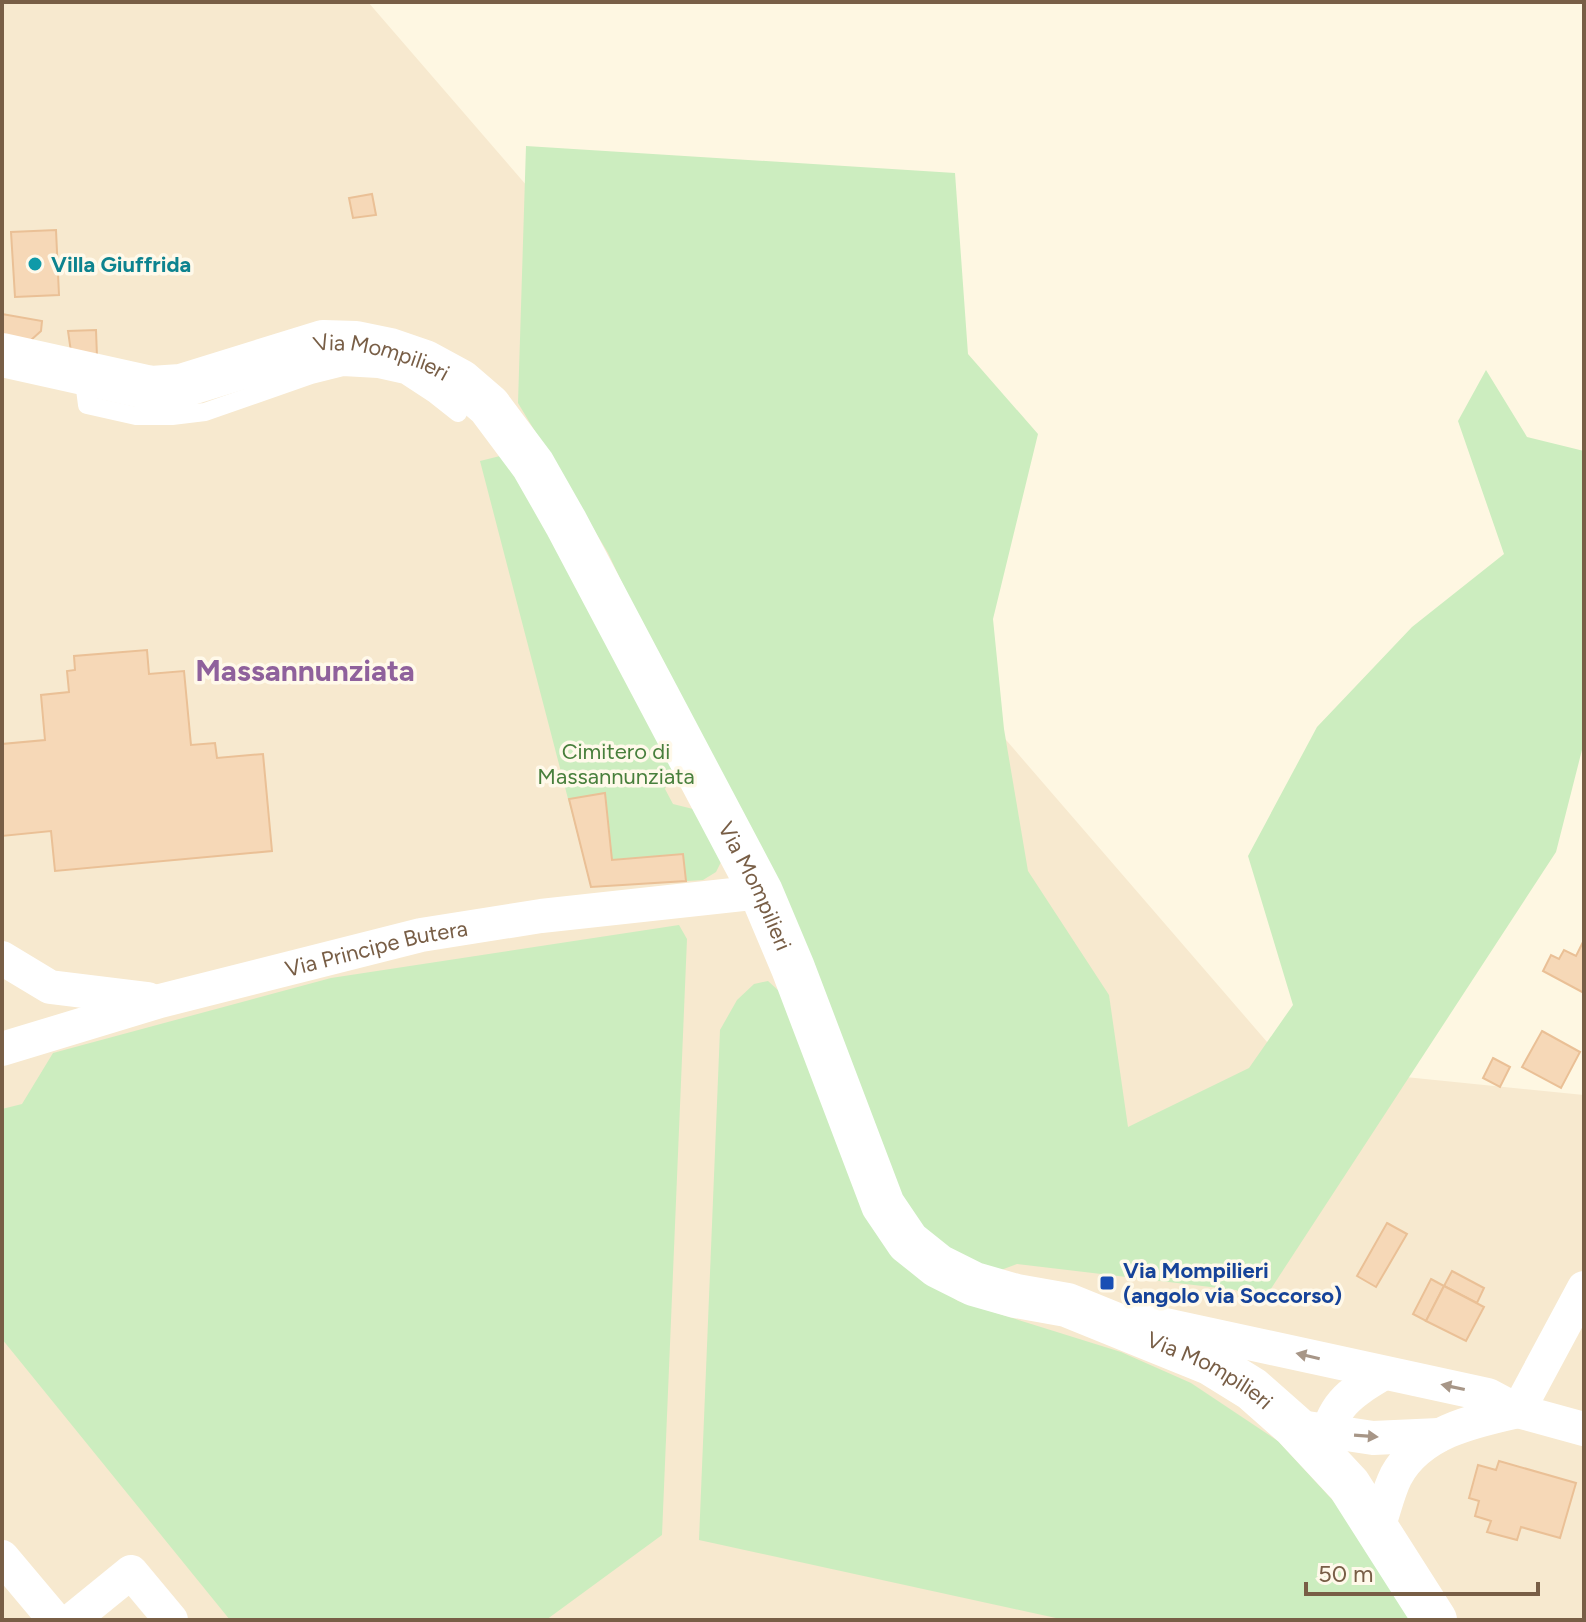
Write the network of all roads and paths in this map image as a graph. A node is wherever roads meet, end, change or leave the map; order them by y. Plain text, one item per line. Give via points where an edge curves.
1 (2, 355) edge
2 (83, 373) junction
3 (458, 413) dead end
4 (761, 892) junction
5 (2, 958) edge
6 (160, 1001) junction
7 (2, 1049) edge
8 (1584, 1288) edge
9 (1067, 1305) junction
10 (1384, 1373) junction
11 (1518, 1411) junction
12 (1584, 1429) edge
13 (1439, 1435) junction
14 (1314, 1437) junction
15 (1378, 1528) junction
16 (2, 1557) edge
17 (55, 1620) edge
18 (72, 1620) edge
19 (171, 1620) edge
20 (1435, 1620) edge

1 - 2 street, Via Mompilieri
2 - 3 lane via 87,405 136,416 205,412 343,367 405,375
2 - 4 street, Via Mompilieri via 151,388 181,386 323,342 390,350 460,381 489,406 533,465
4 - 6 street, Via Principe Butera via 421,935
4 - 9 street, Via Mompilieri via 883,1205 908,1242 938,1266 974,1284
5 - 6 street via 50,987
6 - 7 street, Via Principe Butera
8 - 11 street
10 -> 9 street
9 - 14 street, Via Mompilieri via 1210,1363
11 -> 10 street via 1488,1395
10 - 14 street via 1354,1391
11 - 12 street
11 - 13 street
14 -> 13 street
13 - 15 street via 1409,1456 1395,1477
14 - 15 street, Via Mompilieri
15 - 20 street, Via Mompilieri
16 - 17 street
18 - 19 street via 131,1572

